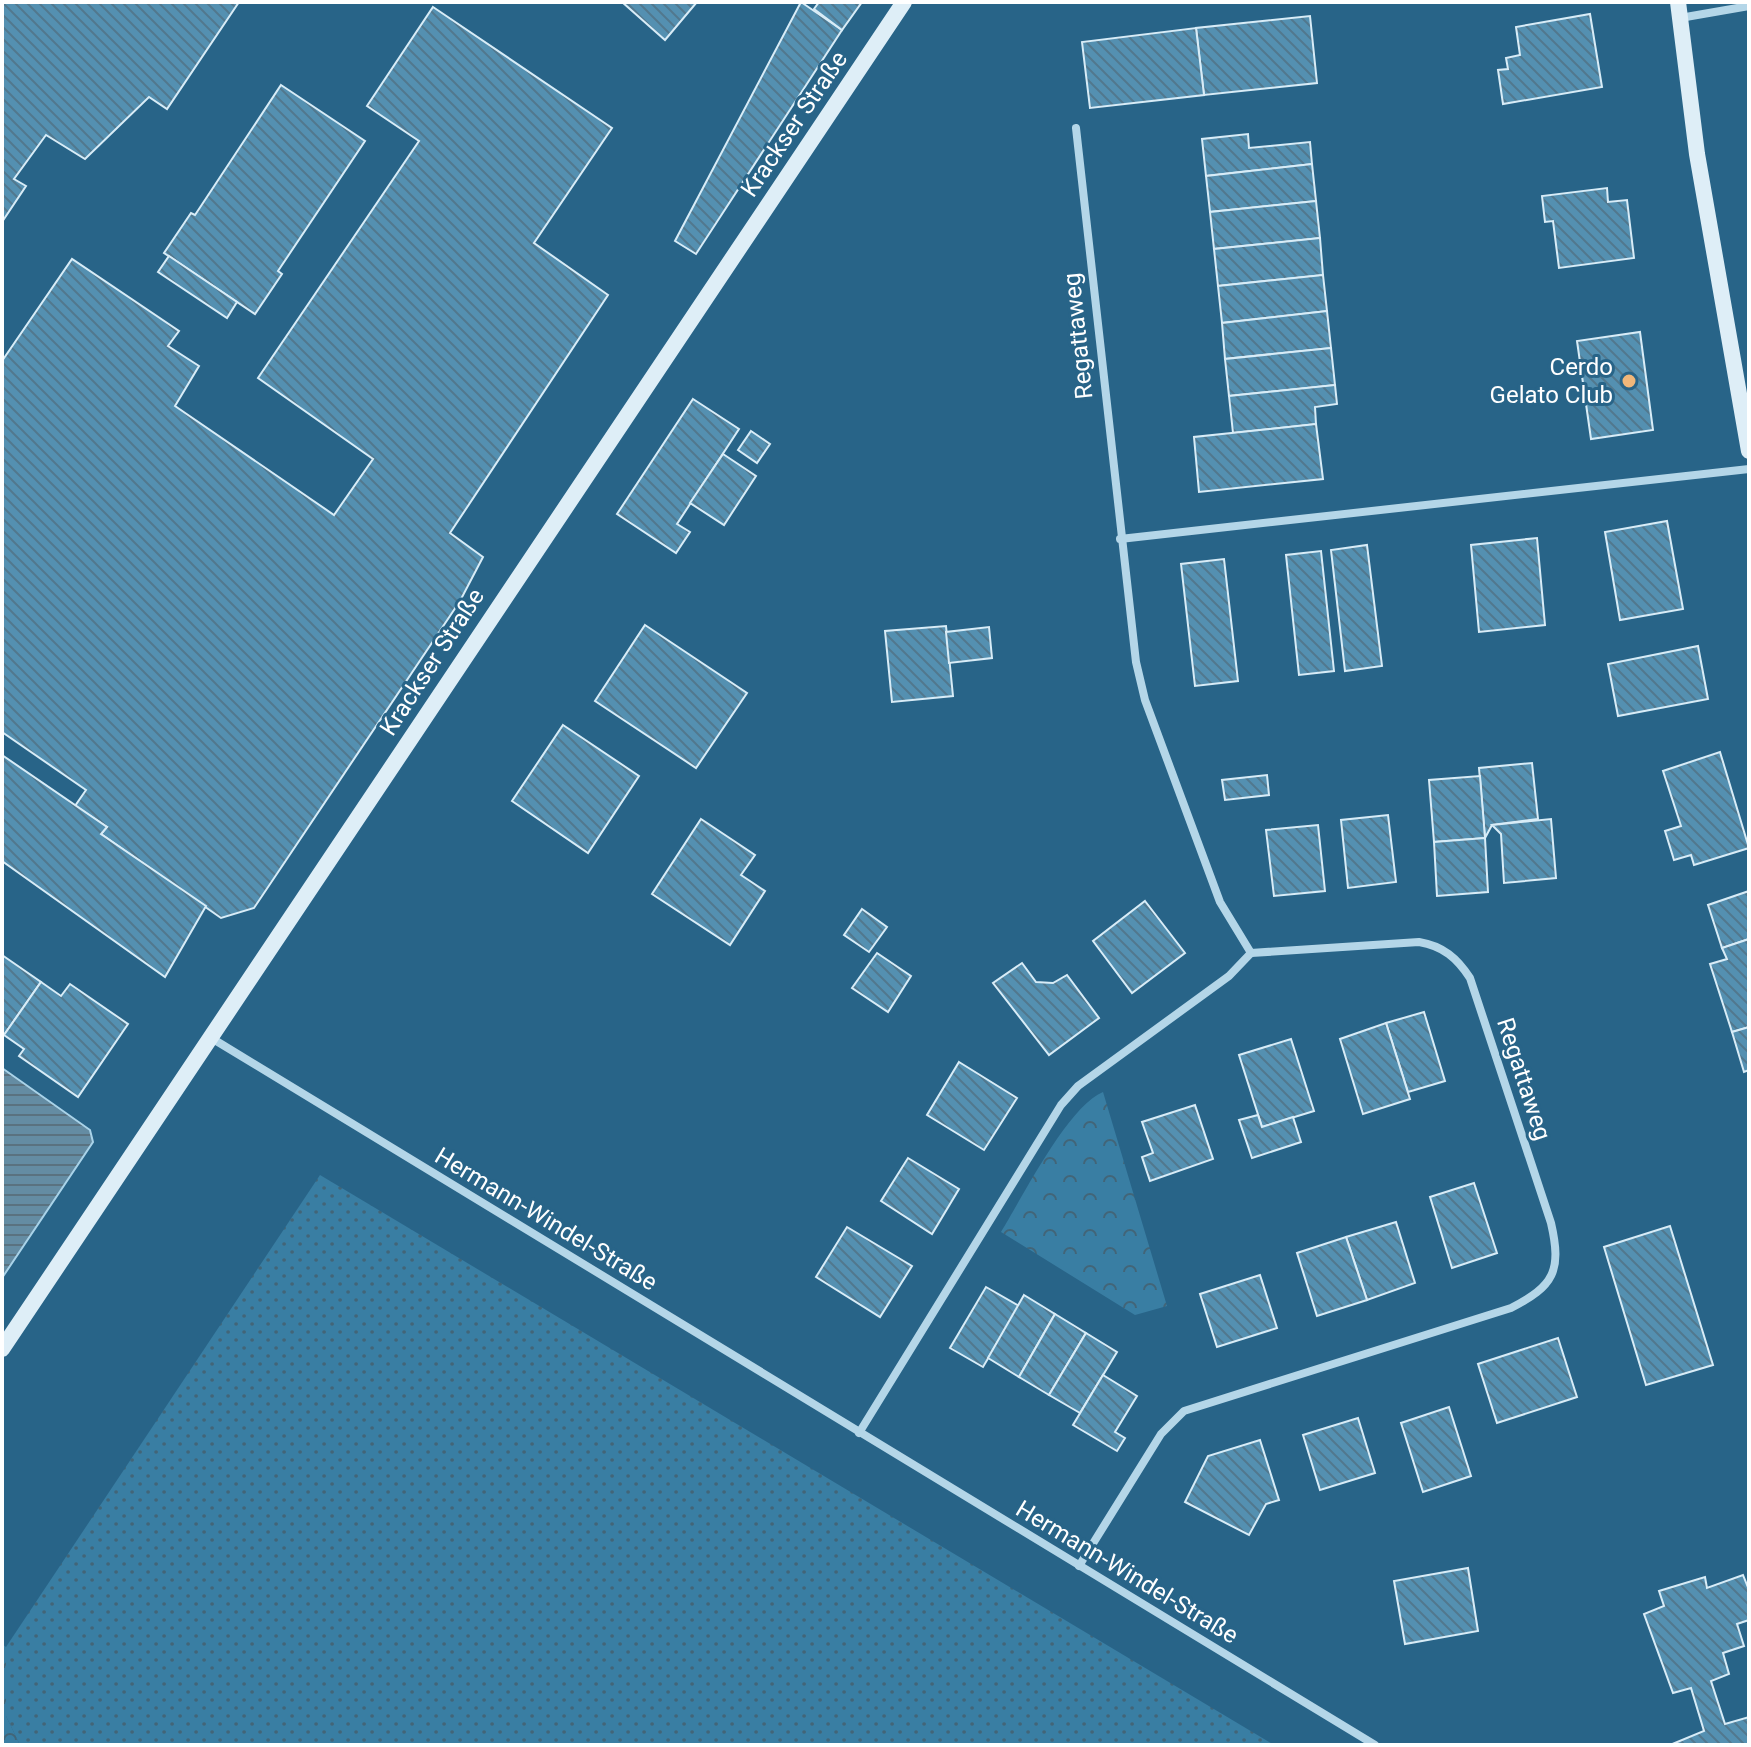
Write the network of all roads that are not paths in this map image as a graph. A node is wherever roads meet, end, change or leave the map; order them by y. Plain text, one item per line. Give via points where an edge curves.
1 (904, 2) edge
2 (1749, 6) edge
3 (1679, 10) edge
4 (1076, 128) dead end
5 (1749, 451) edge
6 (1749, 469) edge
7 (1120, 539) junction
8 (1251, 953) junction
9 (213, 1039) junction
10 (2, 1349) edge
11 (859, 1433) junction
12 (1079, 1566) junction
13 (1375, 1745) edge

1 - 9 street, Krackser Straße
2 - 3 street
3 - 5 street via 1697,154
4 - 7 street, Regattaweg
6 - 7 street
7 - 8 street, Regattaweg via 1145,700 1220,902
8 - 11 street via 1229,976 1078,1086 1061,1105
8 - 12 street, Regattaweg via 1419,942 1435,944 1461,964 1551,1223 1555,1273 1537,1295 1511,1308 1184,1411 1161,1434
9 - 10 street, Krackser Straße
9 - 11 street, Hermann-Windel-Straße
11 - 12 street, Hermann-Windel-Straße
12 - 13 street, Hermann-Windel-Straße

